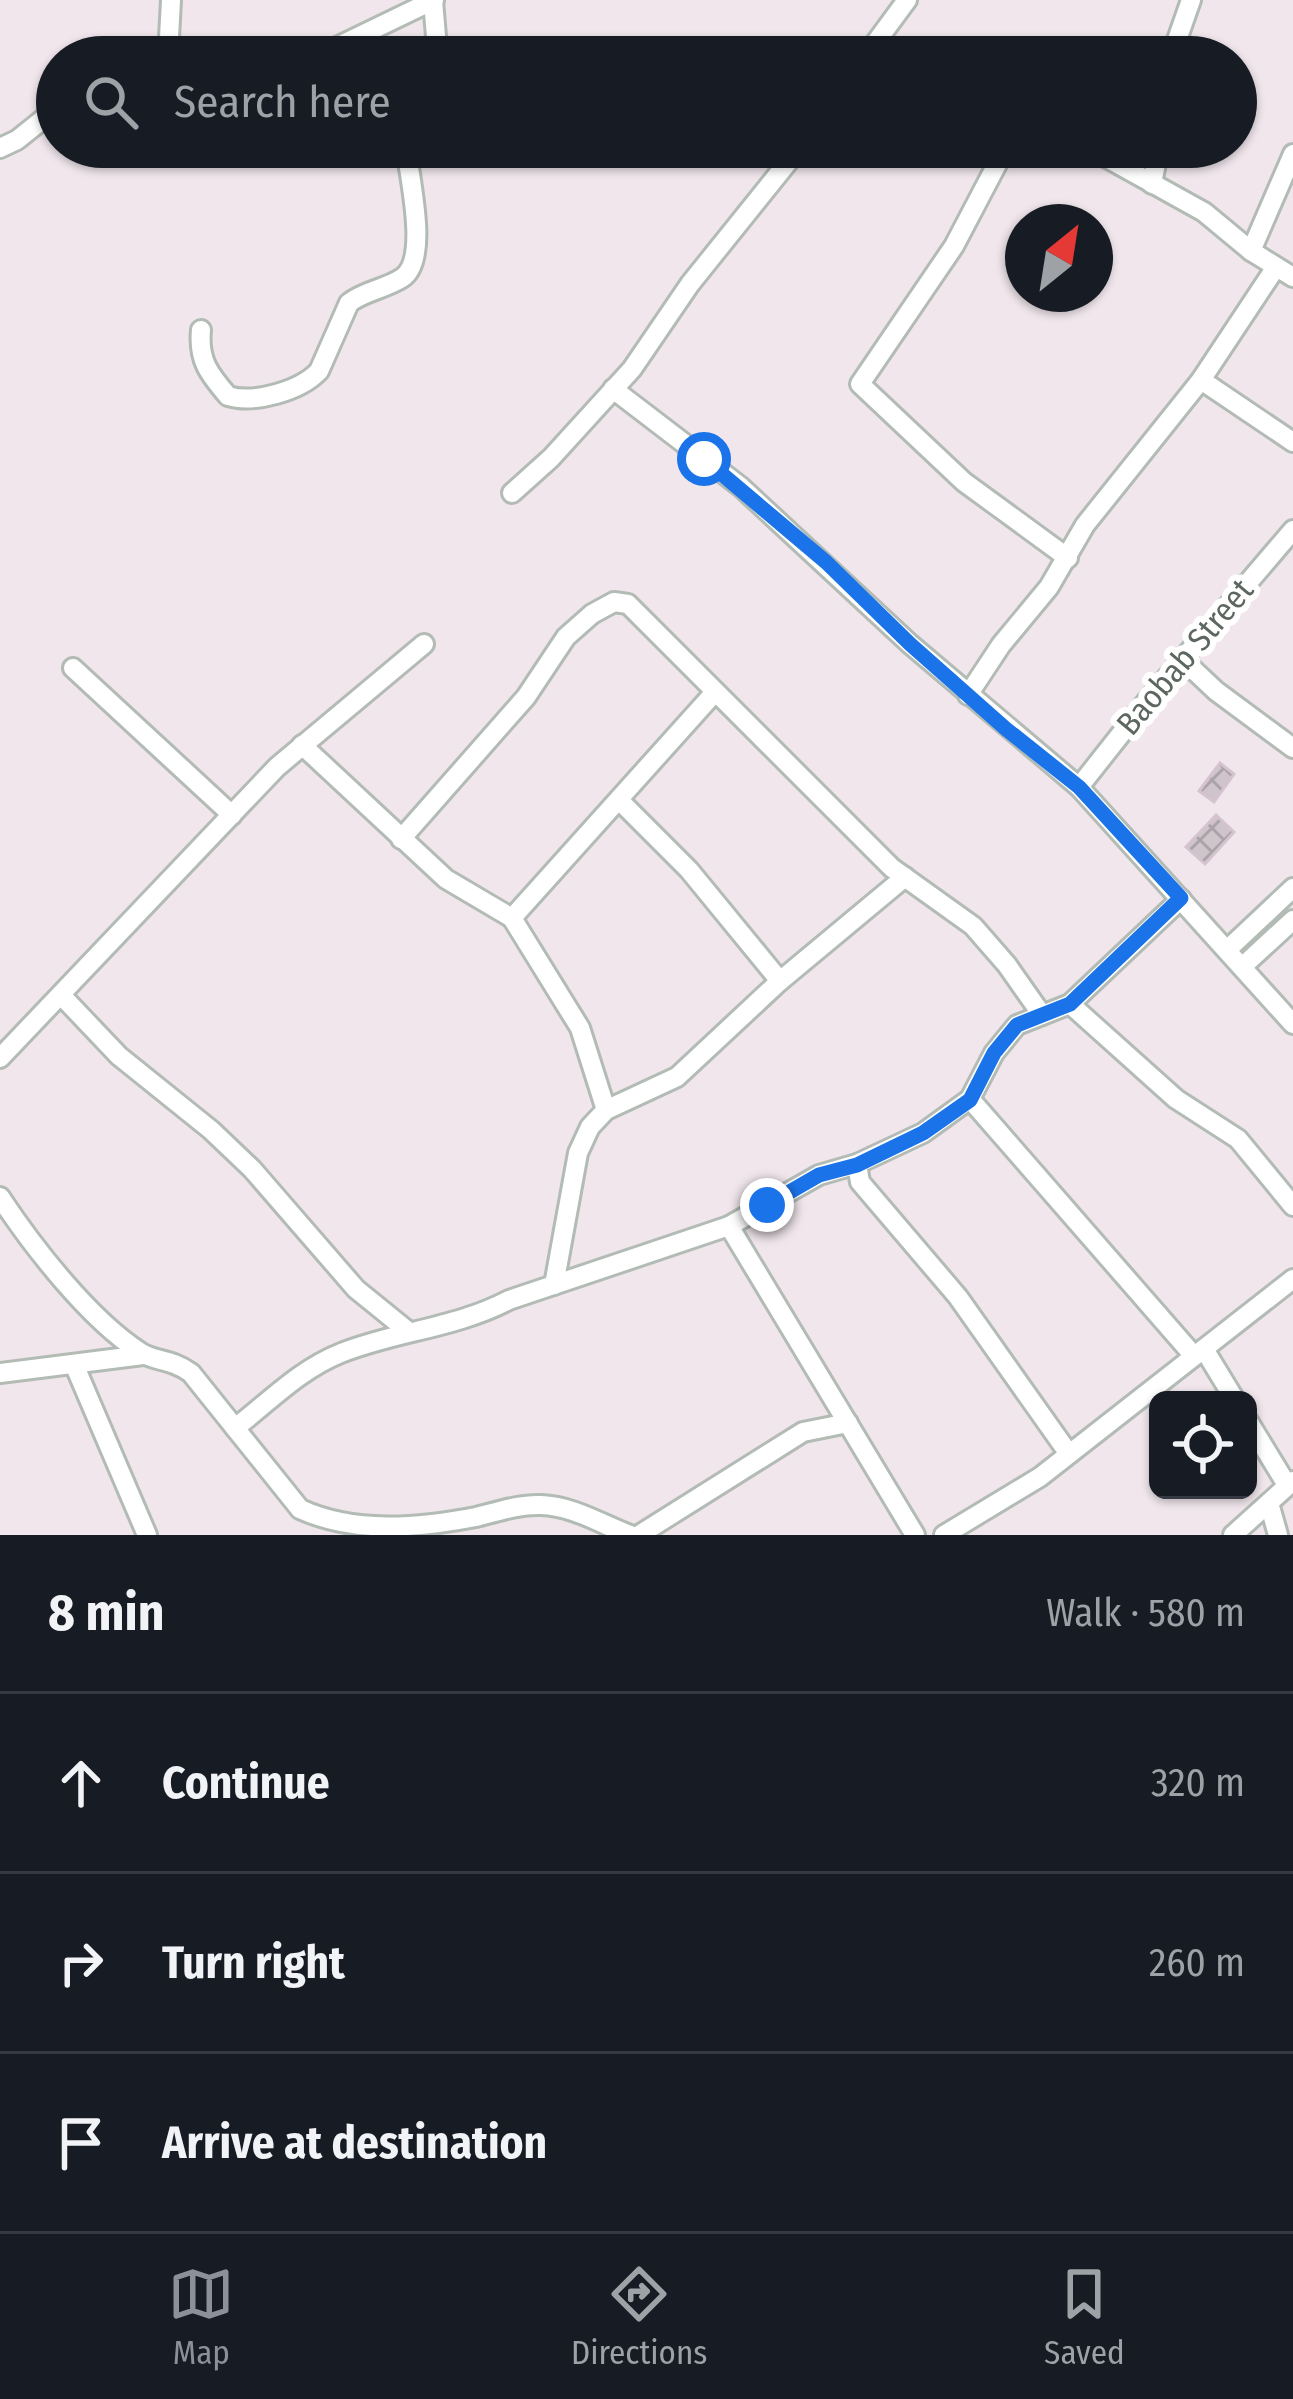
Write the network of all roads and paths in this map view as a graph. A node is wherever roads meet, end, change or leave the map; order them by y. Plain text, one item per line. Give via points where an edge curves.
1 (171, 0) edge
2 (434, 0) edge
3 (907, 0) edge
4 (1191, 0) edge
5 (169, 36) edge
6 (359, 36) edge
7 (436, 36) edge
8 (880, 36) edge
9 (1179, 36) edge
10 (36, 124) edge
11 (0, 148) edge
12 (1293, 154) edge
13 (409, 168) edge
14 (783, 168) edge
15 (995, 168) edge
16 (1124, 168) edge
17 (1155, 168) edge
18 (1152, 184) junction
19 (1251, 250) junction
20 (1285, 272) edge
21 (201, 330) dead end
22 (1201, 380) junction
23 (614, 389) junction
24 (1293, 442) edge
25 (512, 493) dead end
26 (1293, 530) edge
27 (1068, 558) junction
28 (424, 644) dead end
29 (1182, 659) junction
30 (73, 668) dead end
31 (715, 692) junction
32 (968, 695) junction
33 (302, 745) junction
34 (1293, 748) edge
35 (1079, 787) junction
36 (619, 800) junction
37 (232, 815) junction
38 (401, 839) junction
39 (905, 877) junction
40 (1293, 888) edge
41 (1181, 898) junction
42 (512, 918) junction
43 (1293, 920) edge
44 (1227, 950) junction
45 (1242, 967) junction
46 (779, 981) junction
47 (61, 994) junction
48 (1070, 1004) junction
49 (1042, 1015) junction
50 (1293, 1024) edge
51 (0, 1058) edge
52 (970, 1100) junction
53 (607, 1110) junction
54 (857, 1165) junction
55 (0, 1197) edge
56 (1293, 1206) edge
57 (729, 1226) junction
58 (1293, 1279) edge
59 (554, 1285) junction
60 (409, 1332) junction
61 (1199, 1353) junction
62 (143, 1355) junction
63 (74, 1364) junction
64 (0, 1372) edge
65 (1228, 1391) edge
66 (848, 1424) junction
67 (235, 1428) junction
68 (1257, 1434) edge
69 (1069, 1454) junction
70 (1290, 1483) edge
71 (1270, 1503) junction
72 (433, 1530) edge
73 (147, 1535) edge
74 (630, 1535) edge
75 (639, 1535) edge
76 (916, 1535) edge
77 (944, 1535) edge
78 (1233, 1535) edge
79 (1278, 1535) edge

1 - 5 street
2 - 6 street
2 - 7 street
3 - 8 street
4 - 9 street
10 - 11 street
12 - 19 street
13 - 21 street via 414,261 402,278 349,303 311,380 249,399 228,396 205,368
14 - 23 street
15 - 27 street via 954,246 860,384 964,482
16 - 18 street
17 - 18 street
18 - 19 street
19 - 20 street
20 - 22 street
22 - 24 street
22 - 27 street via 1085,525
23 - 25 street
23 - 32 street via 741,487
26 - 29 street, Baobab Street
27 - 32 street
28 - 33 street
29 - 34 street
29 - 35 street, Baobab Street
30 - 37 street
31 - 36 street
31 - 38 street via 645,618 614,602 566,637 526,697
31 - 39 street
32 - 35 street
33 - 37 street
33 - 38 street
35 - 41 street
36 - 42 street
36 - 46 street via 689,870
37 - 47 street
38 - 42 street via 446,879
39 - 46 street
39 - 49 street via 973,926
40 - 44 street
41 - 44 street
41 - 48 street
42 - 53 street via 580,1028
43 - 45 street
44 - 45 street
45 - 50 street
46 - 53 street via 676,1077
47 - 51 street
47 - 60 street via 119,1056 225,1143 356,1289
48 - 49 street
48 - 56 street via 1176,1099 1238,1139
49 - 52 street via 1017,1025
52 - 54 street
52 - 61 street
53 - 59 street via 578,1153
54 - 57 street via 819,1175
54 - 69 street via 860,1182 958,1297
55 - 62 street via 48,1265
57 - 59 street
57 - 66 street
58 - 61 street
59 - 60 street via 477,1317
60 - 67 street via 297,1374
61 - 65 street
61 - 69 street
62 - 63 street
62 - 67 street via 172,1359 191,1373
63 - 64 street
63 - 73 street
66 - 75 street via 803,1432
66 - 76 street
67 - 72 street via 300,1509
68 - 70 street
69 - 77 street
70 - 71 street
71 - 78 street
71 - 79 street
72 - 74 street via 542,1505

